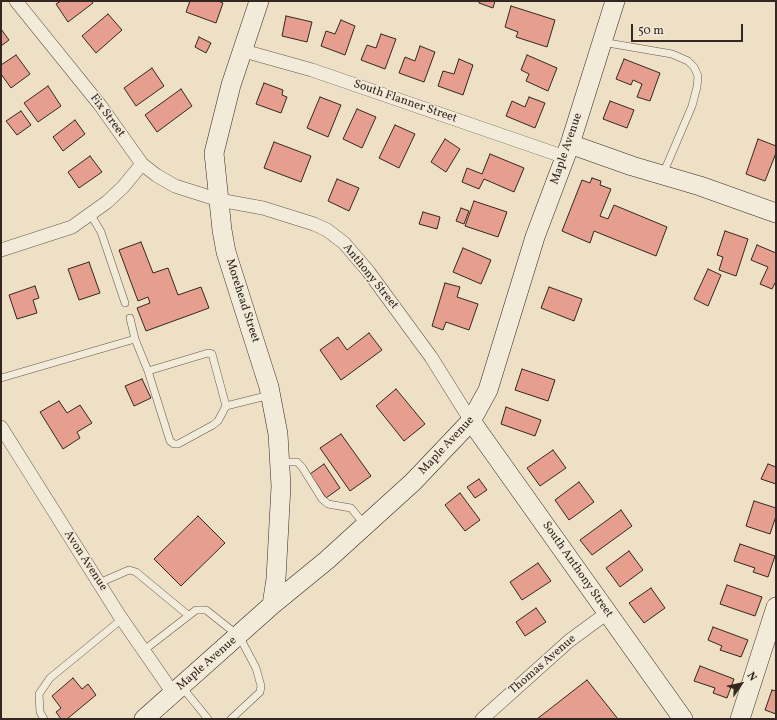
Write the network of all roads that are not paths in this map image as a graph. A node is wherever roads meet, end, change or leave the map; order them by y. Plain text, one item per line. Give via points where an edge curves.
1 (16, 1) edge
2 (259, 1) edge
3 (615, 1) edge
4 (602, 42) junction
5 (244, 51) junction
6 (568, 150) junction
7 (142, 164) junction
8 (662, 175) junction
9 (219, 200) junction
10 (776, 213) edge
11 (91, 215) junction
12 (1, 250) edge
13 (125, 303) dead end
14 (130, 318) dead end
15 (135, 339) junction
16 (148, 371) junction
17 (1, 378) edge
18 (270, 395) junction
19 (226, 406) junction
20 (472, 422) junction
21 (1, 427) edge
22 (281, 462) junction
23 (365, 525) junction
24 (99, 583) junction
25 (272, 605) junction
26 (776, 607) edge
27 (607, 613) junction
28 (188, 616) junction
29 (122, 619) junction
30 (239, 636) junction
31 (143, 651) junction
32 (177, 689) junction
33 (44, 719) edge
34 (144, 719) edge
35 (208, 719) edge
36 (231, 719) edge
37 (482, 719) edge
38 (683, 719) edge
39 (740, 719) edge

1 - 7 street, Fix Street via 100,105
2 - 5 main road, Morehead Street
3 - 4 main road, Maple Avenue
4 - 6 main road, Maple Avenue
4 - 8 lane via 672,54 688,61 694,67 698,76 692,106
5 - 6 street, South Flanner Street
5 - 9 main road, Morehead Street via 231,84 214,153
6 - 8 main road, South Flanner Street
6 - 20 main road, Maple Avenue via 535,237 488,390
7 - 9 street, Fix Street via 175,186
7 - 11 street via 123,187
8 - 10 main road, South Flanner Street
9 - 18 main road, Morehead Street via 226,252
9 - 20 street, Anthony Street via 263,208 314,224 344,243 368,271 430,357
11 - 12 street via 72,227
11 - 13 lane via 102,232
14 - 15 lane
15 - 16 lane
15 - 17 lane
16 - 19 lane via 212,354
16 - 19 lane via 170,441 174,444 213,425
18 - 19 lane
18 - 22 main road, Morehead Street
20 - 23 main road, Maple Avenue via 413,482
20 - 27 main road, South Anthony Street
21 - 24 street, Avon Avenue
22 - 23 lane via 298,462 322,499 328,504 351,508
22 - 25 main road, Morehead Street
23 - 25 main road, Maple Avenue
24 - 28 lane via 129,570 136,572
24 - 29 street, Avon Avenue
25 - 30 main road, Maple Avenue
26 - 39 main road
27 - 37 street, Thomas Avenue via 569,641
27 - 38 main road, South Anthony Street
28 - 30 lane via 196,610 206,610
28 - 31 lane
29 - 31 street, Avon Avenue
29 - 33 lane via 50,678 39,694 40,712
30 - 32 main road, Maple Avenue
30 - 36 lane via 256,668 261,686 260,692
31 - 32 street, Avon Avenue
32 - 34 main road, Maple Avenue
32 - 35 lane

